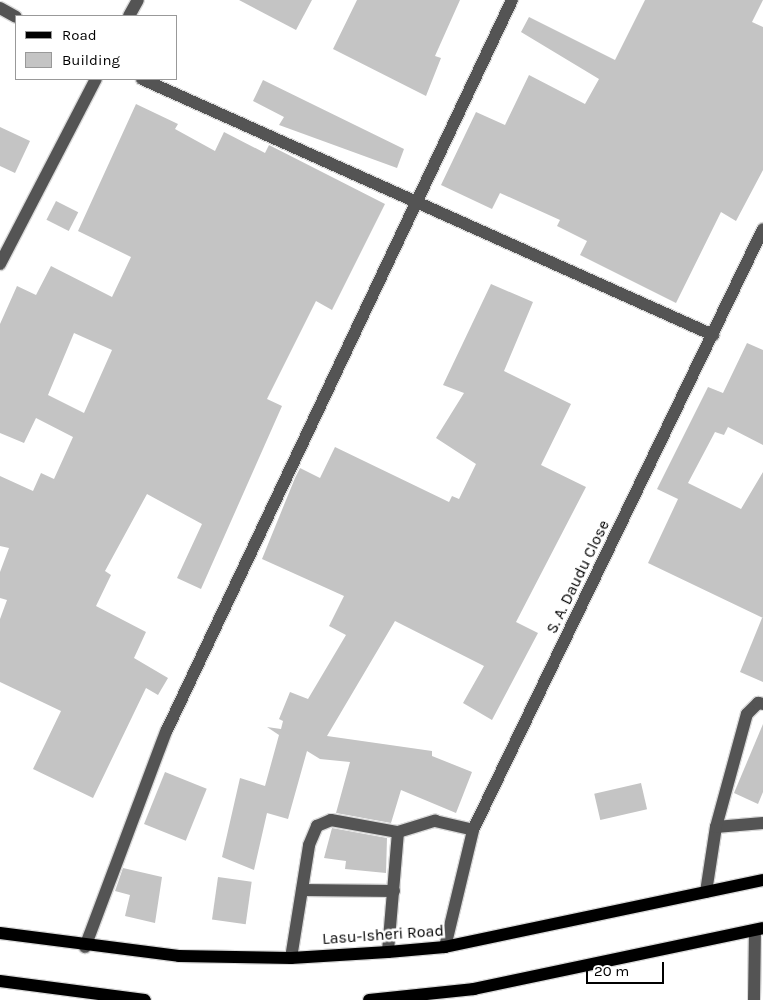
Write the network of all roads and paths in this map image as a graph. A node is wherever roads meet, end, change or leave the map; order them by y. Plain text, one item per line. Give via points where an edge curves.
1 (138, 0) edge
2 (512, 0) edge
3 (0, 8) edge
4 (130, 15) edge
5 (15, 16) edge
6 (95, 80) edge
7 (144, 80) edge
8 (419, 201) junction
9 (763, 229) edge
10 (0, 264) edge
11 (712, 335) junction
12 (763, 704) edge
13 (763, 823) edge
14 (716, 827) junction
15 (473, 830) junction
16 (398, 832) junction
17 (763, 880) edge
18 (302, 890) junction
19 (394, 891) junction
20 (706, 892) junction
21 (759, 929) edge
22 (0, 932) edge
23 (85, 947) junction
24 (446, 947) junction
25 (388, 952) junction
26 (291, 958) junction
27 (0, 981) edge
28 (399, 999) edge
29 (145, 1000) edge
30 (369, 1000) edge
31 (754, 1000) edge

1 - 4 street
2 - 8 street
3 - 5 street
6 - 10 street
7 - 8 street
8 - 11 street
8 - 23 street via 166,732
9 - 11 street, S. A. Daudu Close
11 - 15 street, S. A. Daudu Close
12 - 14 street via 758,703 747,714
13 - 14 street
14 - 20 street
15 - 16 street via 435,822
15 - 24 street, S. A. Daudu Close
16 - 18 street via 331,820 317,826
16 - 19 street
17 - 20 main road, Lasu-Isheri Road
18 - 19 street
18 - 26 street
19 - 25 street
20 - 24 main road, Lasu-Isheri Road
21 - 28 main road via 474,989
21 - 31 street
22 - 23 main road, Lasu-Isheri Road
23 - 26 main road, Lasu-Isheri Road via 179,956
24 - 25 main road, Lasu-Isheri Road
25 - 26 main road, Lasu-Isheri Road
27 - 29 main road
28 - 30 main road

